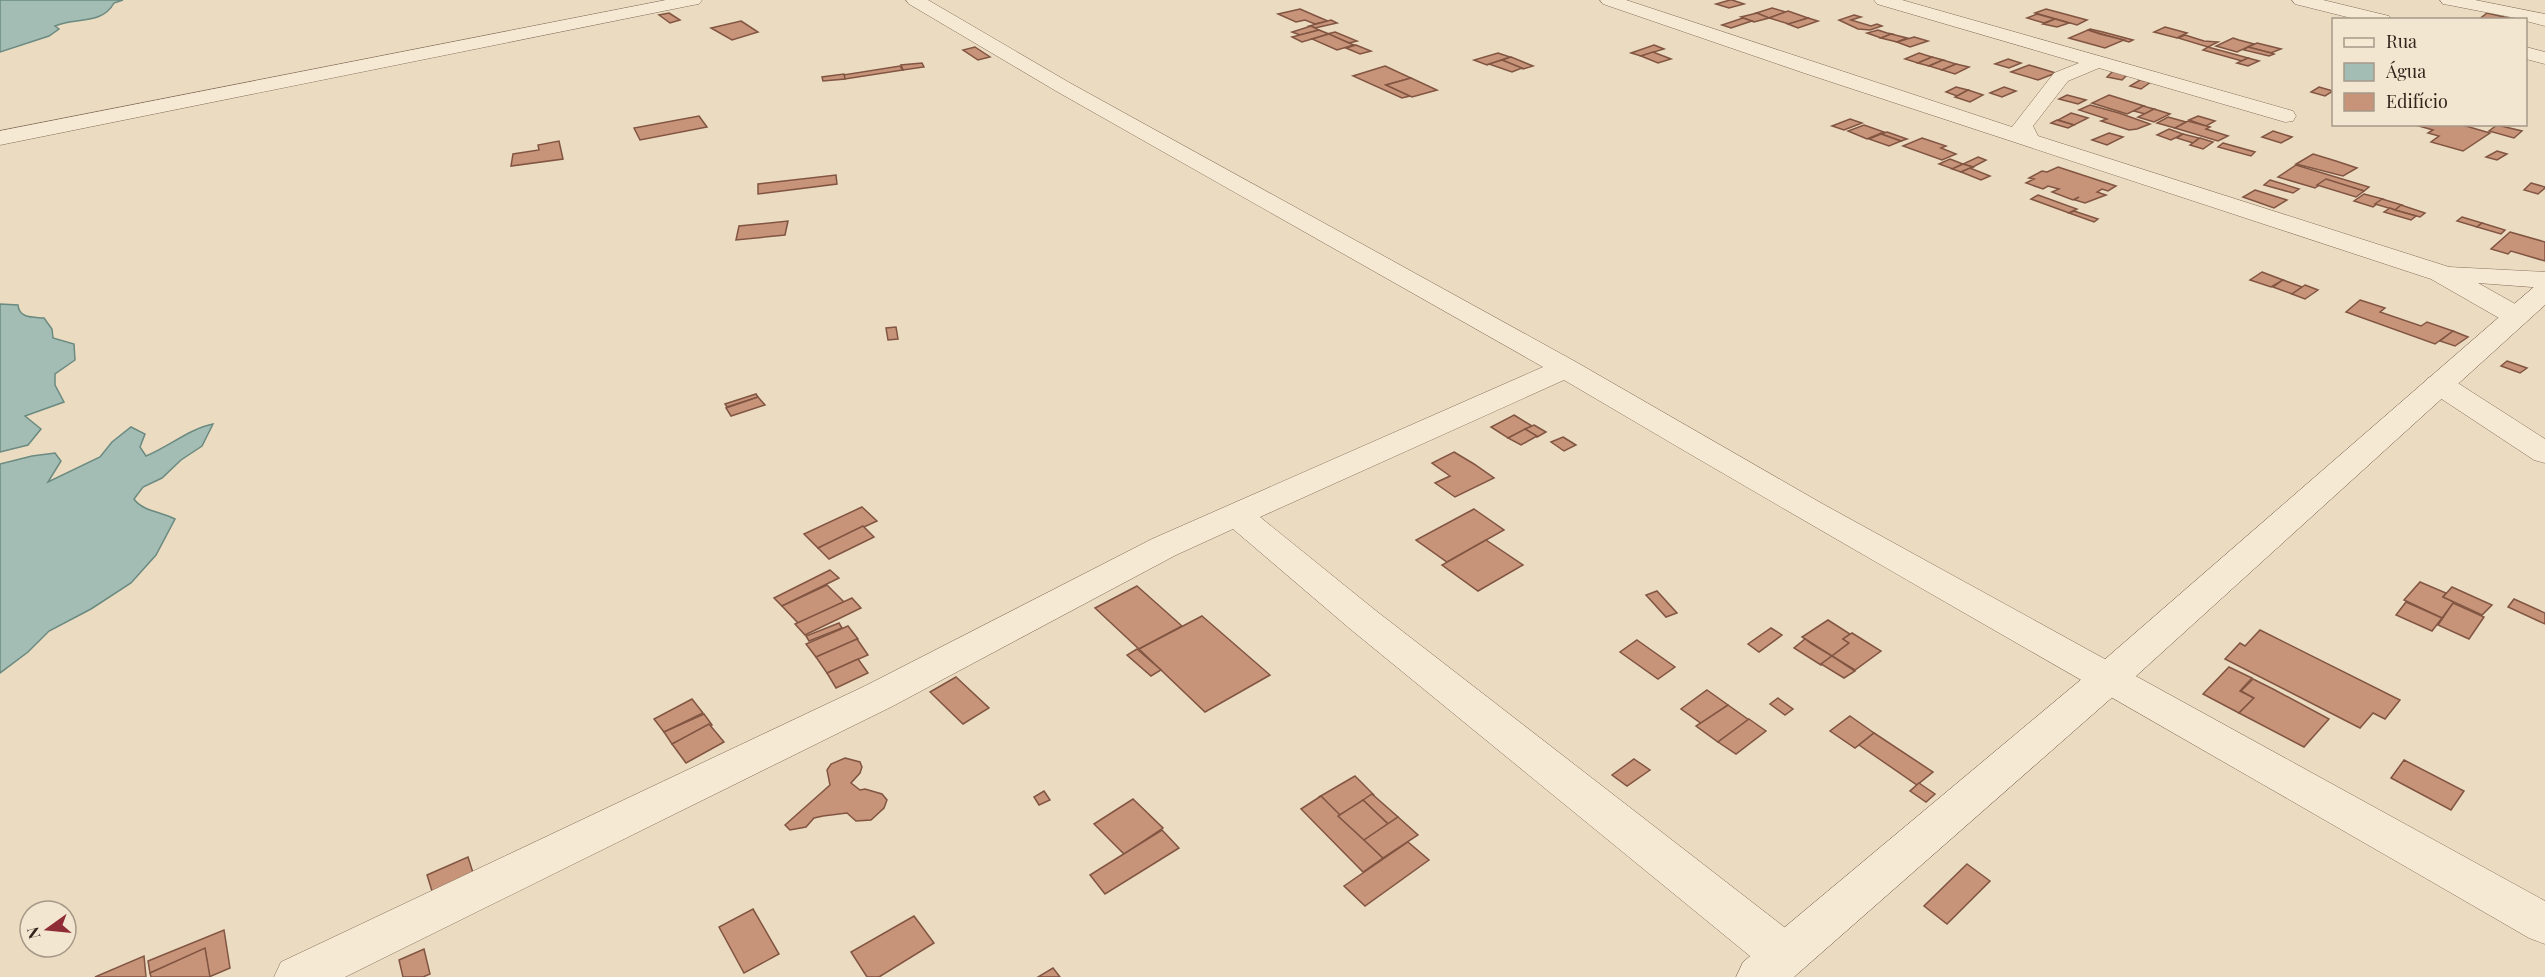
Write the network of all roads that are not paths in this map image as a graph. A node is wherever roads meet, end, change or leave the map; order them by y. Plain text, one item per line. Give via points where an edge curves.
1 (693, 0) edge
2 (915, 0) edge
3 (1609, 0) edge
4 (1883, 0) edge
5 (2301, 0) edge
6 (2448, 0) edge
7 (2375, 18) edge
8 (2545, 20) edge
9 (2527, 53) edge
10 (2545, 58) edge
11 (2097, 62) junction
12 (2285, 116) dead end
13 (0, 138) edge
14 (2030, 140) junction
15 (2440, 273) junction
16 (2545, 280) edge
17 (2545, 291) edge
18 (2516, 316) junction
19 (1566, 368) junction
20 (2439, 384) junction
21 (2545, 453) edge
22 (1235, 514) junction
23 (2110, 677) junction
24 (2545, 924) edge
25 (1772, 966) edge
26 (298, 977) edge

1 - 13 street
2 - 19 street
3 - 14 street
4 - 11 street
5 - 7 street
6 - 8 street
9 - 10 street
11 - 12 street
11 - 14 street via 2061,77 2022,126
14 - 15 street
15 - 16 street
15 - 18 street
17 - 18 street
18 - 20 street
19 - 22 street
19 - 23 street via 1809,510
20 - 21 street
20 - 23 street
22 - 25 street
22 - 26 street via 879,696
23 - 24 street
23 - 25 street

